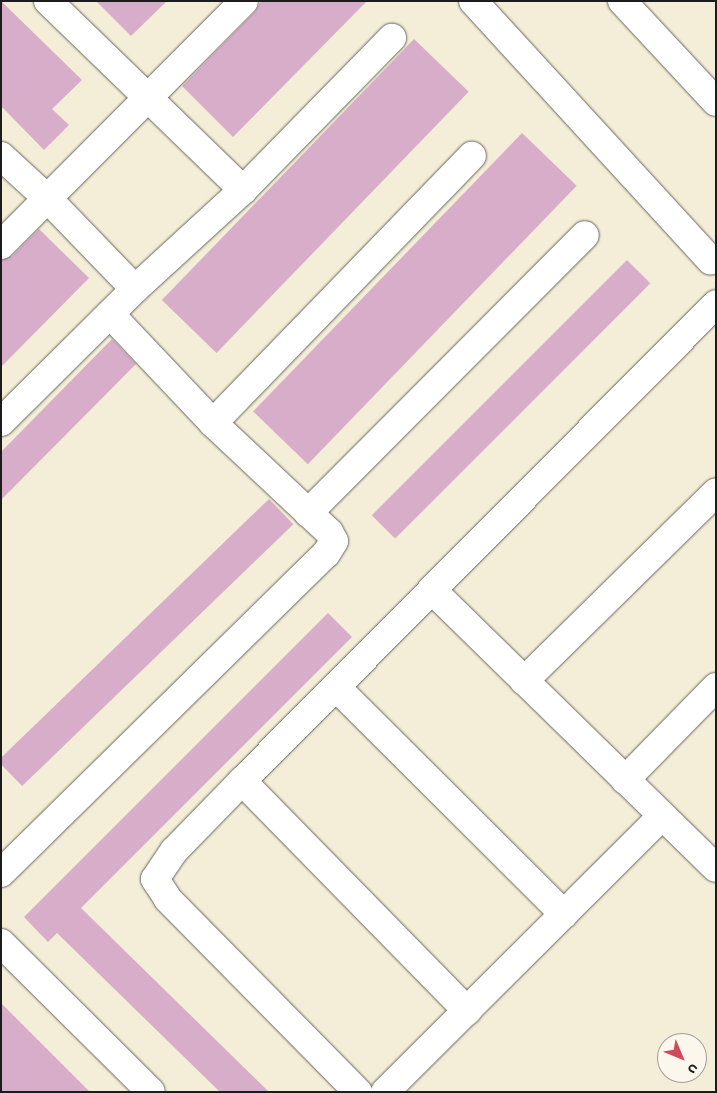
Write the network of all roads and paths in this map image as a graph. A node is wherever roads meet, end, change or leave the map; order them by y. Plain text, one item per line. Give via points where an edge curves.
1 (48, 1) edge
2 (244, 1) edge
3 (473, 1) edge
4 (622, 1) edge
5 (392, 38) dead end
6 (149, 98) junction
7 (716, 102) edge
8 (1, 156) edge
9 (472, 156) dead end
10 (243, 190) junction
11 (48, 198) junction
12 (585, 235) dead end
13 (1, 245) edge
14 (711, 261) dead end
15 (135, 289) junction
16 (716, 304) edge
17 (110, 314) junction
18 (1, 422) edge
19 (213, 423) junction
20 (716, 492) edge
21 (308, 513) junction
22 (432, 590) junction
23 (524, 681) junction
24 (336, 687) junction
25 (716, 687) edge
26 (625, 780) junction
27 (242, 781) junction
28 (661, 817) junction
29 (716, 868) edge
30 (1, 874) edge
31 (564, 914) junction
32 (1, 943) edge
33 (467, 1011) junction
34 (151, 1092) edge
35 (358, 1092) edge
36 (385, 1092) edge

1 - 6 street
2 - 6 street
3 - 14 street
4 - 7 street
5 - 10 street
6 - 10 street
6 - 11 street
8 - 11 street
9 - 19 street
10 - 15 street
11 - 13 street
11 - 15 street
12 - 21 street
15 - 17 street
16 - 22 street
17 - 18 street
17 - 19 street
19 - 21 street
20 - 23 street
21 - 30 street via 334,542 326,554
22 - 23 street
22 - 24 street
23 - 26 street
24 - 27 street
24 - 31 street
25 - 26 street
26 - 28 street
27 - 33 street
27 - 35 street via 174,852 155,879 168,899
28 - 29 street
28 - 31 street
31 - 33 street
32 - 34 street
33 - 36 street

